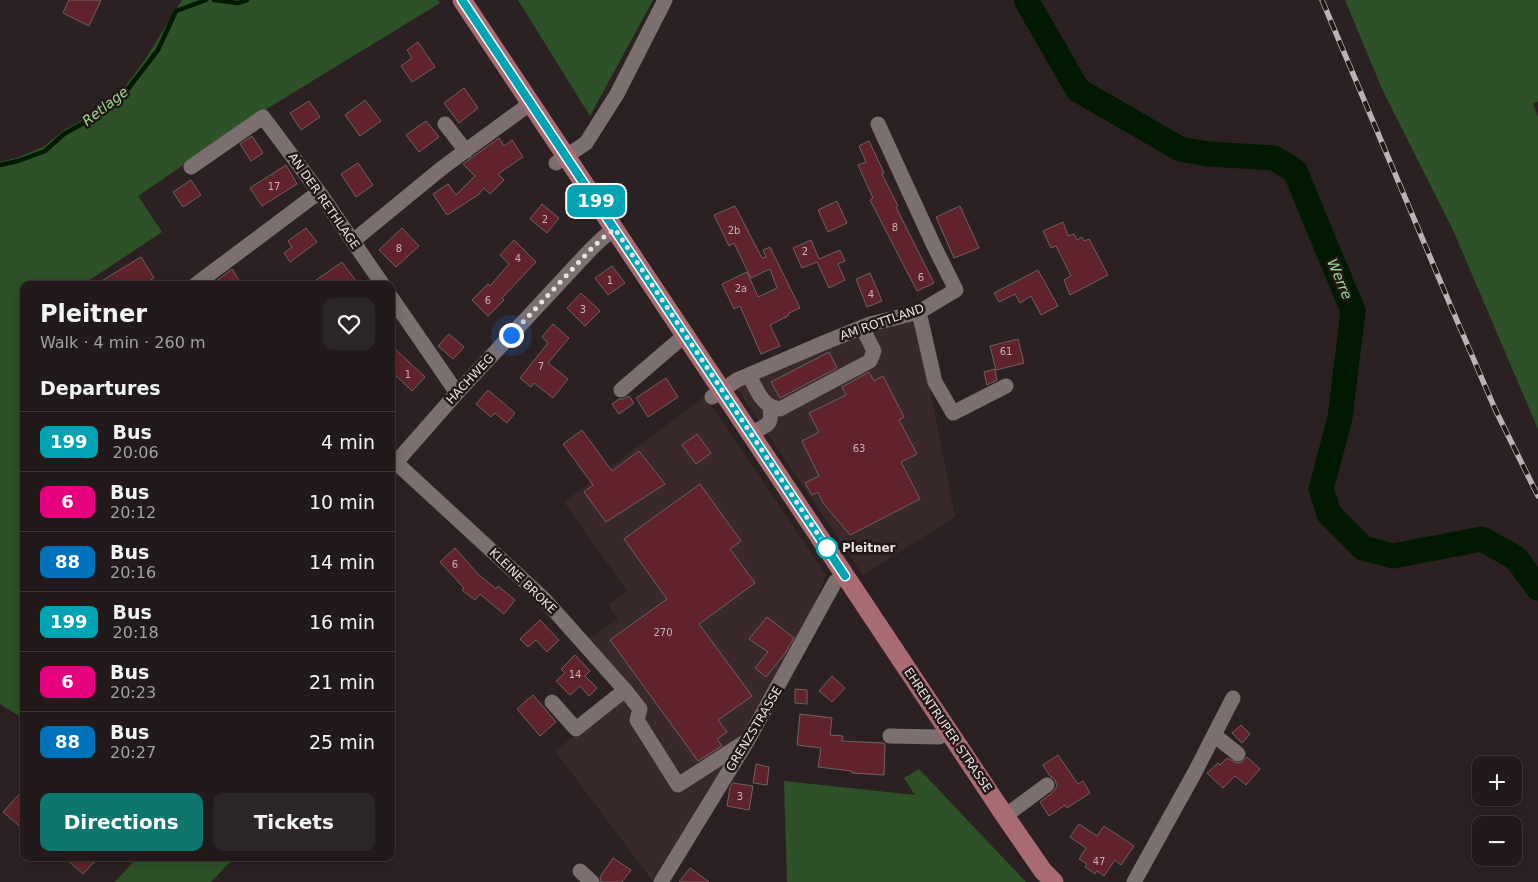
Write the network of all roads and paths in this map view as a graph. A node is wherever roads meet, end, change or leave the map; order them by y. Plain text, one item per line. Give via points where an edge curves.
1 (462, 0) edge
2 (665, 0) edge
3 (531, 103) junction
4 (445, 124) dead end
5 (878, 124) dead end
6 (466, 151) junction
7 (561, 159) junction
8 (191, 167) dead end
9 (319, 192) junction
10 (615, 229) junction
11 (353, 241) junction
12 (200, 281) edge
13 (379, 281) edge
14 (395, 303) edge
15 (919, 312) junction
16 (862, 328) junction
17 (685, 335) junction
18 (749, 375) junction
19 (1006, 386) dead end
20 (621, 390) dead end
21 (717, 393) junction
22 (457, 394) junction
23 (770, 408) junction
24 (751, 433) junction
25 (395, 461) edge
26 (395, 465) edge
27 (845, 576) junction
28 (625, 690) junction
29 (1233, 698) dead end
30 (552, 702) dead end
31 (949, 732) junction
32 (1214, 735) junction
33 (890, 736) dead end
34 (748, 740) junction
35 (1238, 754) dead end
36 (1046, 785) dead end
37 (1005, 816) junction
38 (580, 871) dead end
39 (592, 882) edge
40 (661, 882) edge
41 (1054, 882) edge
42 (1134, 882) edge

1 - 3 main road, EHRENTRUPER STRASSE
2 - 7 street via 617,94 586,142
3 - 6 street
3 - 7 main road, EHRENTRUPER STRASSE
4 - 6 street
5 - 15 street, AM ROTTLAND via 956,290
6 - 11 street
7 - 10 main road, EHRENTRUPER STRASSE
8 - 9 street, AN DER RETHLAGE via 263,117
9 - 11 street, AN DER RETHLAGE
9 - 12 street
10 - 17 main road, EHRENTRUPER STRASSE
10 - 22 street, HACHWEG via 592,248
11 - 13 street, AN DER RETHLAGE
14 - 22 street
15 - 16 street, AM ROTTLAND
15 - 19 street via 935,382 953,413
16 - 18 street, AM ROTTLAND
16 - 23 street via 874,351 870,361 780,409
17 - 20 street
17 - 21 main road, EHRENTRUPER STRASSE
18 - 21 street, AM ROTTLAND
18 - 23 street
21 - 24 main road, EHRENTRUPER STRASSE
22 - 25 street, HACHWEG
23 - 24 street via 772,418 769,424
24 - 27 main road, EHRENTRUPER STRASSE
26 - 28 street, KLEINE BROKE via 544,599
27 - 31 main road, EHRENTRUPER STRASSE
27 - 34 street, GRENZSTRASSE via 835,582
28 - 30 street via 576,729
28 - 34 street, KLEINE BROKE via 640,709 637,720 678,785
29 - 32 street
31 - 33 street via 939,737
31 - 37 main road, EHRENTRUPER STRASSE
32 - 35 street
32 - 42 street
34 - 40 street, GRENZSTRASSE
36 - 37 street
37 - 41 main road, EHRENTRUPER STRASSE
38 - 39 street

